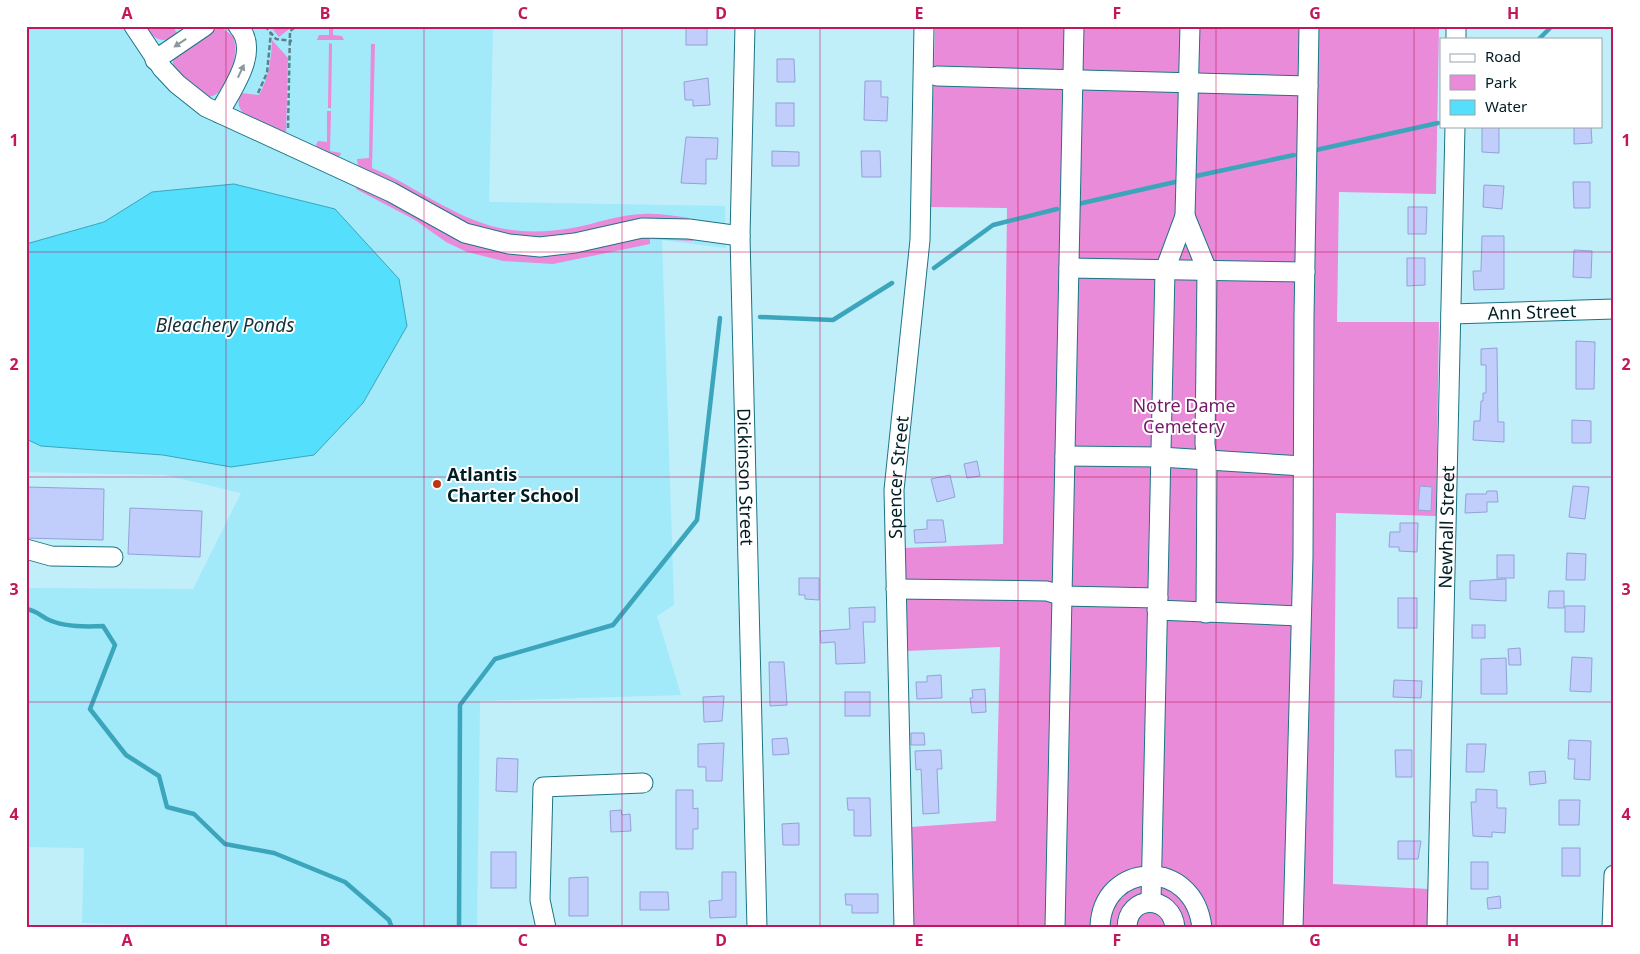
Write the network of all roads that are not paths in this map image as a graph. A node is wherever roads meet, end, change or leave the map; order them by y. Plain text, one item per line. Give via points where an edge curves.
1 (134, 26) edge
2 (205, 26) edge
3 (238, 26) edge
4 (745, 26) edge
5 (924, 26) edge
6 (1074, 26) edge
7 (1190, 26) edge
8 (1309, 26) edge
9 (155, 60) junction
10 (937, 76) dead end
11 (1073, 80) junction
12 (1189, 83) junction
13 (1308, 86) junction
14 (219, 113) junction
15 (1455, 128) edge
16 (1185, 216) junction
17 (740, 236) junction
18 (1069, 268) junction
19 (1165, 270) junction
20 (1207, 270) junction
21 (1304, 272) junction
22 (1614, 309) edge
23 (1451, 314) junction
24 (1065, 456) junction
25 (1160, 457) junction
26 (1207, 460) junction
27 (1303, 466) junction
28 (26, 549) edge
29 (113, 557) dead end
30 (896, 589) junction
31 (1063, 596) junction
32 (1157, 604) junction
33 (1206, 612) junction
34 (1300, 616) junction
35 (643, 783) dead end
36 (1614, 875) edge
37 (1152, 876) junction
38 (1151, 902) junction
39 (546, 928) edge
40 (757, 928) edge
41 (904, 928) edge
42 (1055, 928) edge
43 (1100, 928) edge
44 (1127, 928) edge
45 (1175, 928) edge
46 (1202, 928) edge
47 (1208, 928) edge
48 (1293, 928) edge
49 (1437, 928) edge
50 (1612, 928) edge

1 - 9 street
2 -> 9 street
14 -> 3 street via 244,64 246,38
4 - 17 street, Dickinson Street
5 - 30 street, Spencer Street via 920,240 894,490
6 - 11 street
7 - 12 street
8 - 13 street
9 - 14 street via 184,90
10 - 11 street
11 - 12 street
11 - 18 street
12 - 13 street
12 - 16 street
13 - 21 street
14 - 17 street via 348,166 466,233 509,244 555,246 642,228 689,229
15 - 23 street, Newhall Street
16 - 19 street
16 - 20 street
17 - 40 street, Dickinson Street
18 - 19 street
18 - 24 street
19 - 20 street
19 - 25 street
20 - 21 street
20 - 26 street
21 - 27 street
22 - 23 street, Ann Street
23 - 49 street, Newhall Street
24 - 25 street
24 - 31 street
25 - 26 street
25 - 32 street
26 - 27 street
26 - 33 street
27 - 34 street
28 - 29 street via 52,556
30 - 31 street via 1047,591
30 - 41 street, Spencer Street
31 - 32 street
31 - 42 street
32 - 33 street
32 - 37 street
33 - 34 street
34 - 48 street
35 - 39 street via 543,787 540,900
36 - 50 street
37 - 38 street
37 - 43 street via 1138,877 1117,888 1103,908
37 - 46 street via 1176,882 1187,891 1195,902
38 - 44 street via 1136,907 1130,914
38 - 45 street via 1171,912
46 - 47 street

